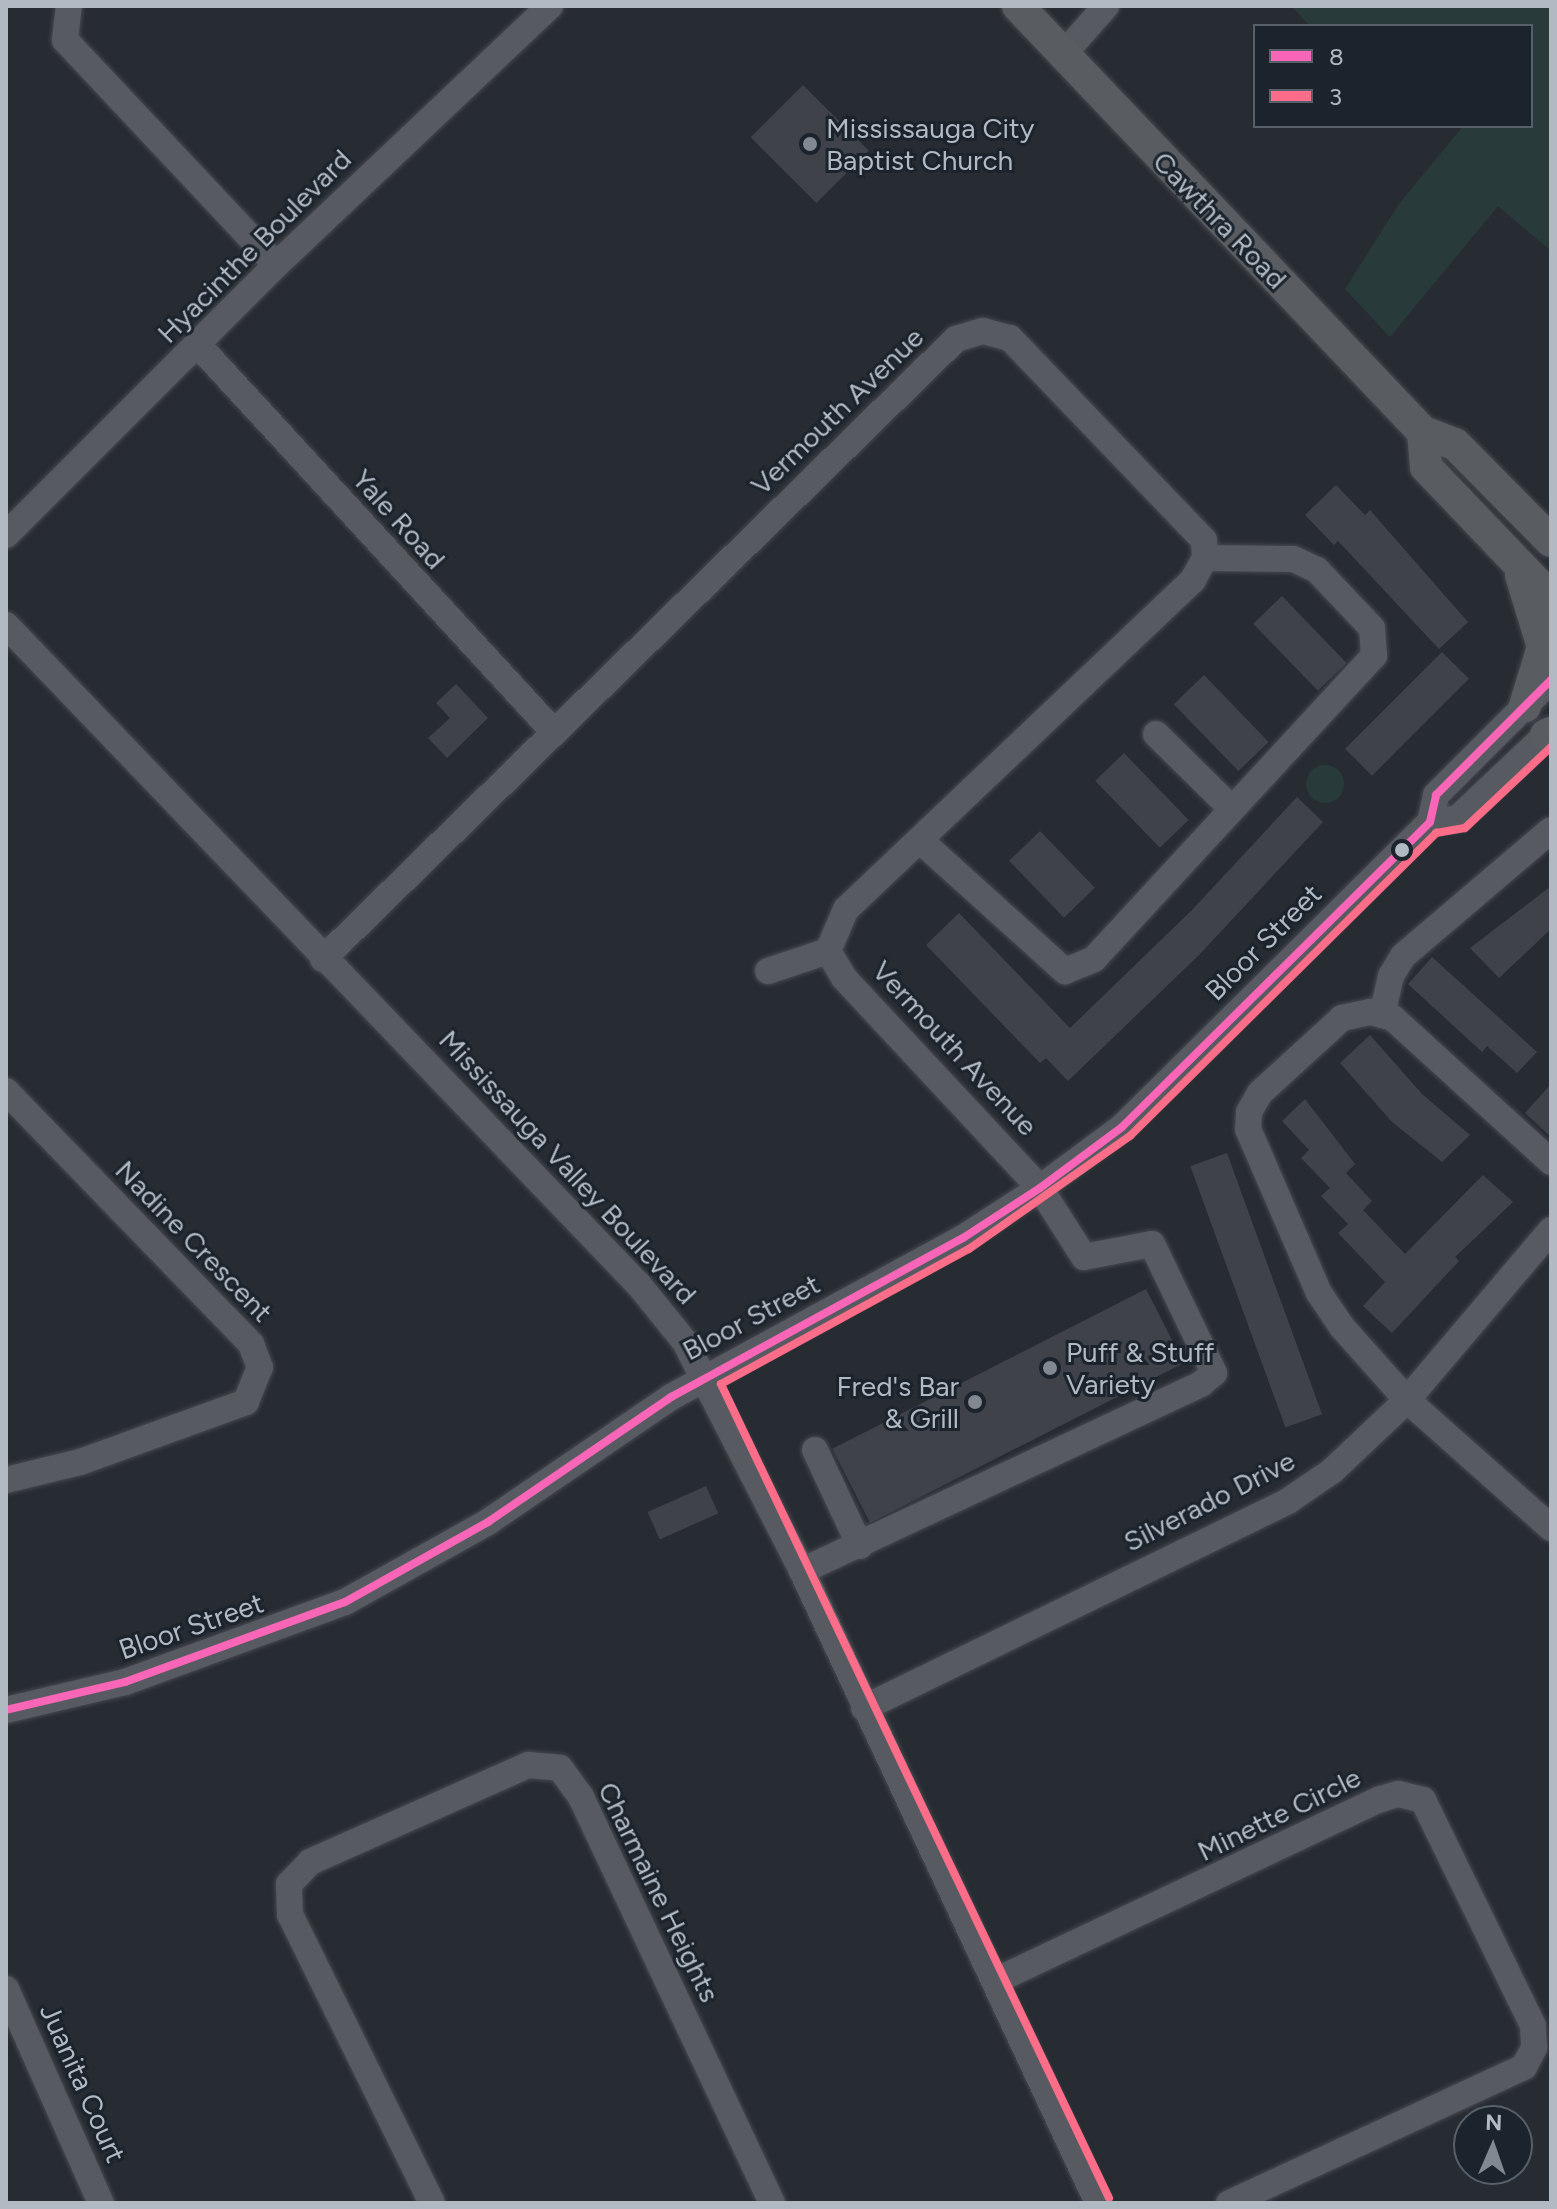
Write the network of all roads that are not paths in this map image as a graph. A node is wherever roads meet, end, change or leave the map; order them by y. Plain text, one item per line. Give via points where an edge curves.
1 (69, 6) edge
2 (550, 6) edge
3 (1018, 6) edge
4 (1106, 6) edge
5 (1062, 56) junction
6 (276, 265) junction
7 (199, 346) junction
8 (1423, 432) junction
9 (6, 535) edge
10 (1551, 541) edge
11 (1205, 558) junction
12 (1517, 565) junction
13 (1551, 598) edge
14 (6, 625) edge
15 (1551, 680) edge
16 (1525, 706) junction
17 (554, 732) junction
18 (1549, 733) edge
19 (1156, 734) dead end
20 (1229, 806) junction
21 (1430, 822) junction
22 (1551, 830) edge
23 (922, 842) junction
24 (828, 951) junction
25 (323, 959) junction
26 (768, 971) dead end
27 (1382, 1015) junction
28 (6, 1091) edge
29 (1551, 1162) edge
30 (1040, 1188) junction
31 (1551, 1230) edge
32 (705, 1379) junction
33 (1407, 1400) junction
34 (815, 1450) dead end
35 (6, 1480) edge
36 (1551, 1528) edge
37 (860, 1546) junction
38 (802, 1571) junction
39 (864, 1708) junction
40 (6, 1710) edge
41 (995, 1981) junction
42 (6, 1989) edge
43 (101, 2203) edge
44 (432, 2203) edge
45 (772, 2203) edge
46 (1098, 2203) edge
47 (1229, 2203) edge

1 - 6 street via 65,40
2 - 6 street, Hyacinthe Boulevard
3 - 5 main road, Cawthra Road
4 - 5 street
5 - 8 main road, Cawthra Road
6 - 7 street, Hyacinthe Boulevard
7 - 9 street, Hyacinthe Boulevard
7 - 17 street, Yale Road
8 - 10 main road, Cawthra Road via 1455,444
8 - 12 main road via 1426,467
11 - 17 street, Vermouth Avenue via 1204,540 1010,338 983,331 956,339
11 - 20 street via 1293,559 1317,570 1372,628 1377,642 1358,677
11 - 23 street via 1193,580
12 - 13 main road
12 - 16 main road via 1543,647
14 - 25 street, Mississauga Valley Boulevard
15 - 16 street, Bloor Street
16 - 21 street, Bloor Street via 1436,795
17 - 25 street, Vermouth Avenue
18 - 21 street, Bloor Street via 1458,818
19 - 20 street
20 - 23 street via 1094,959 1076,970 1065,971
21 - 30 street, Bloor Street via 1122,1127
22 - 27 street via 1403,956
23 - 24 street via 846,909
24 - 26 street
24 - 30 street, Vermouth Avenue via 844,978
25 - 32 street, Mississauga Valley Boulevard via 639,1285
27 - 29 street
27 - 33 street via 1342,1018 1260,1093 1249,1112 1248,1129 1319,1293
28 - 35 street, Nadine Crescent via 251,1344 260,1367 246,1402 80,1462
30 - 32 street, Bloor Street via 963,1238
30 - 37 street, Vermouth Avenue via 1084,1257 1152,1244 1214,1373 1201,1384
31 - 33 street, Silverado Drive
32 - 38 street, Mississauga Valley Boulevard
32 - 40 street, Bloor Street via 488,1522 345,1602 125,1682
33 - 36 street
33 - 39 street, Silverado Drive via 1332,1471 1288,1501
34 - 37 street
37 - 38 street
38 - 39 street, Mississauga Valley Boulevard
39 - 41 street, Mississauga Valley Boulevard
41 - 46 street, Mississauga Valley Boulevard
41 - 47 street, Minette Circle via 1378,1800 1398,1794 1423,1800 1533,2026 1529,2058 1524,2067 1478,2090
42 - 43 street, Juanita Court
44 - 45 street, Charmaine Heights via 290,1915 289,1884 310,1862 528,1765 560,1768 581,1797

